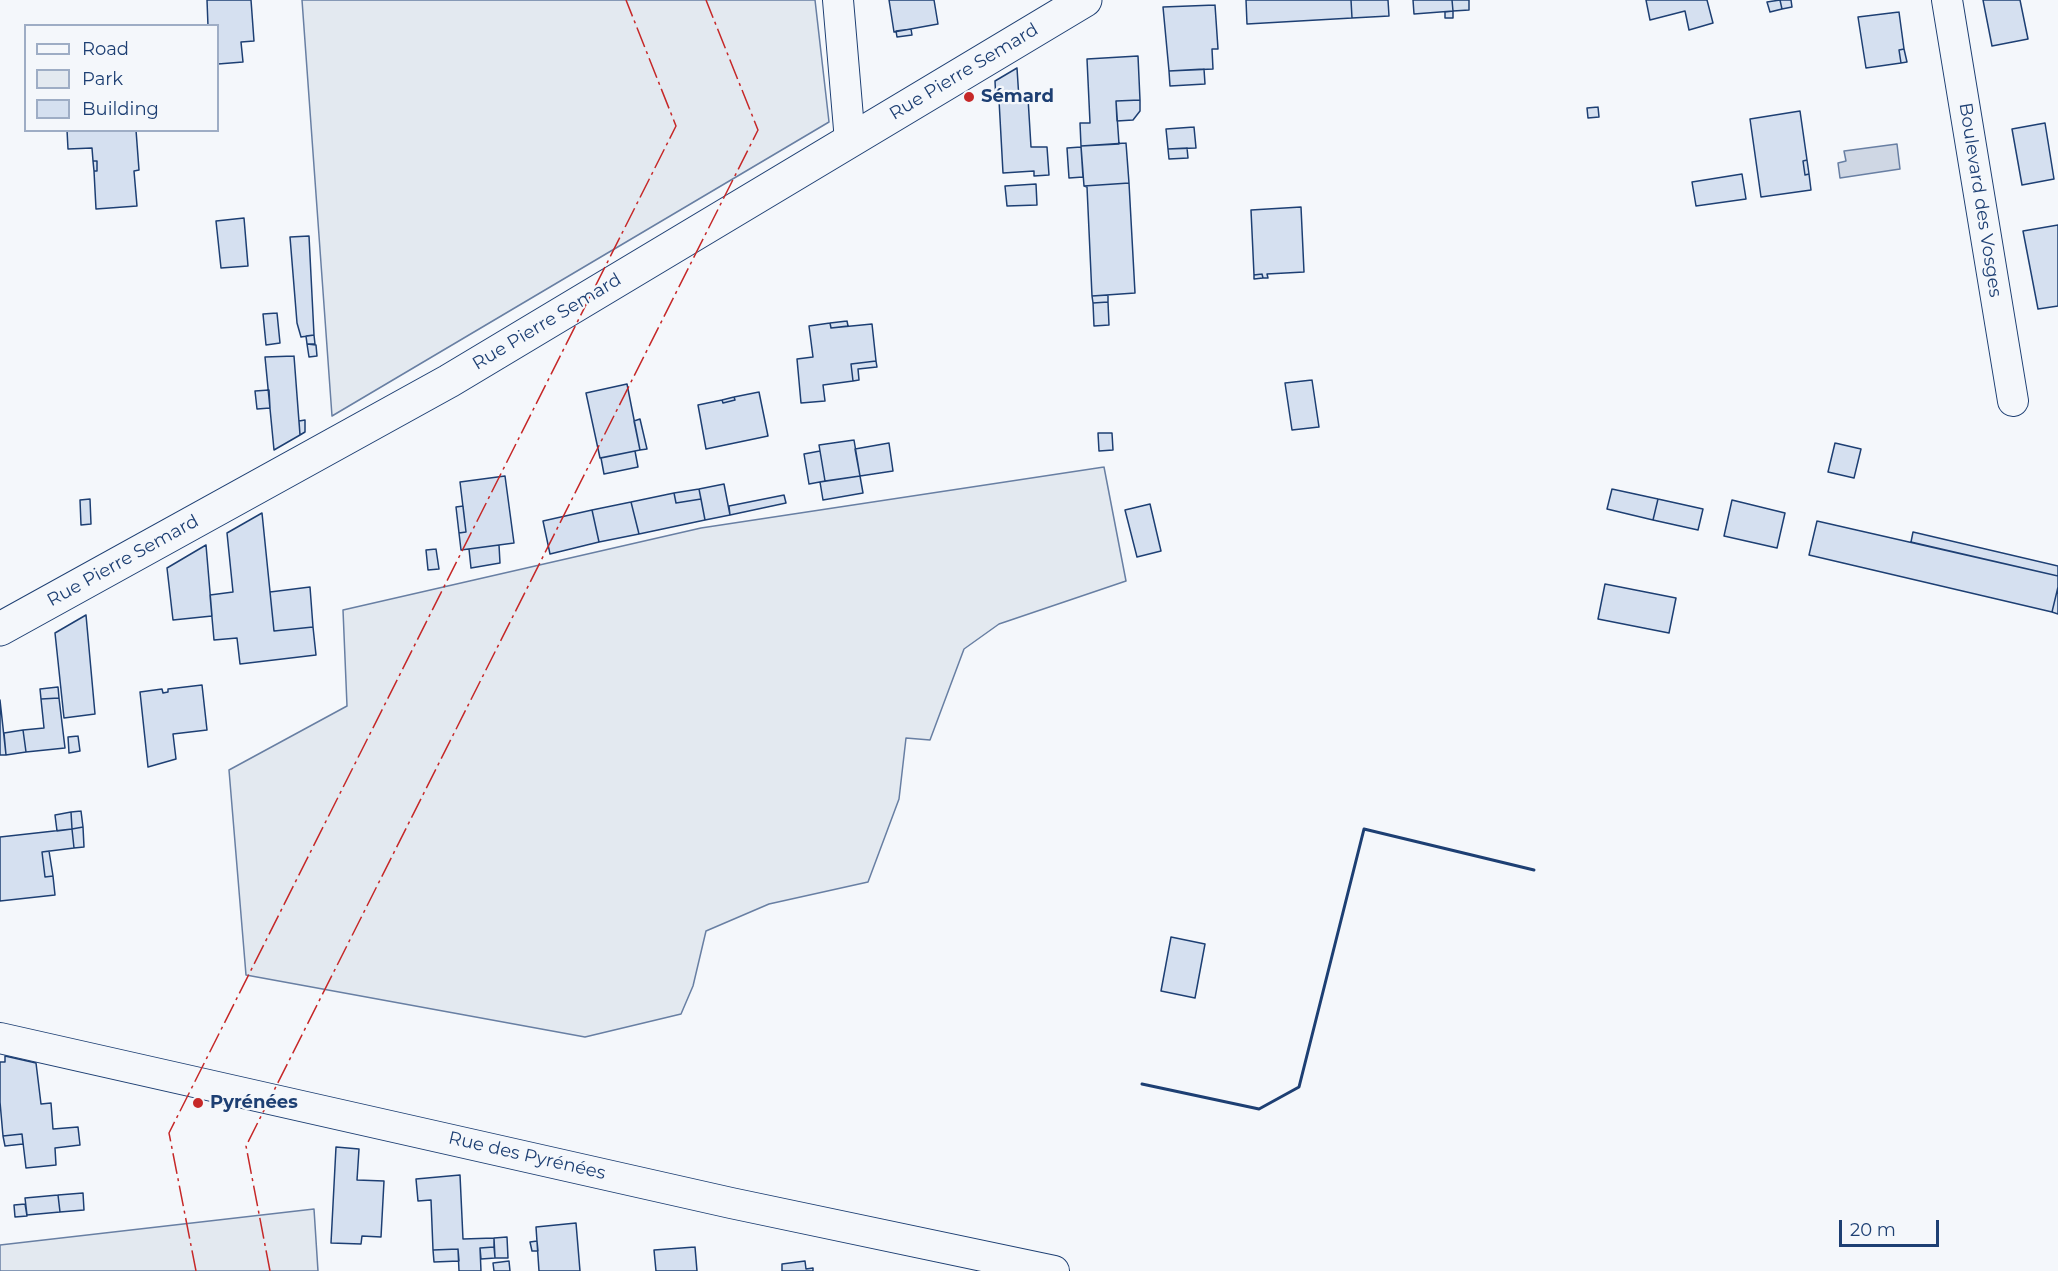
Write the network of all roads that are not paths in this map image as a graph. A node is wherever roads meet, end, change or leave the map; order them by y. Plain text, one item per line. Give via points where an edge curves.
1 (838, 0) edge
2 (1084, 0) edge
3 (1947, 0) edge
4 (850, 141) junction
5 (2013, 401) dead end
6 (0, 629) edge
7 (0, 1038) edge
8 (1054, 1271) edge

1 - 4 street
2 - 4 main road, Rue Pierre Semard
3 - 5 street, Boulevard des Vosges
4 - 6 main road, Rue Pierre Semard via 450,381
7 - 8 street, Rue des Pyrénées via 731,1203

